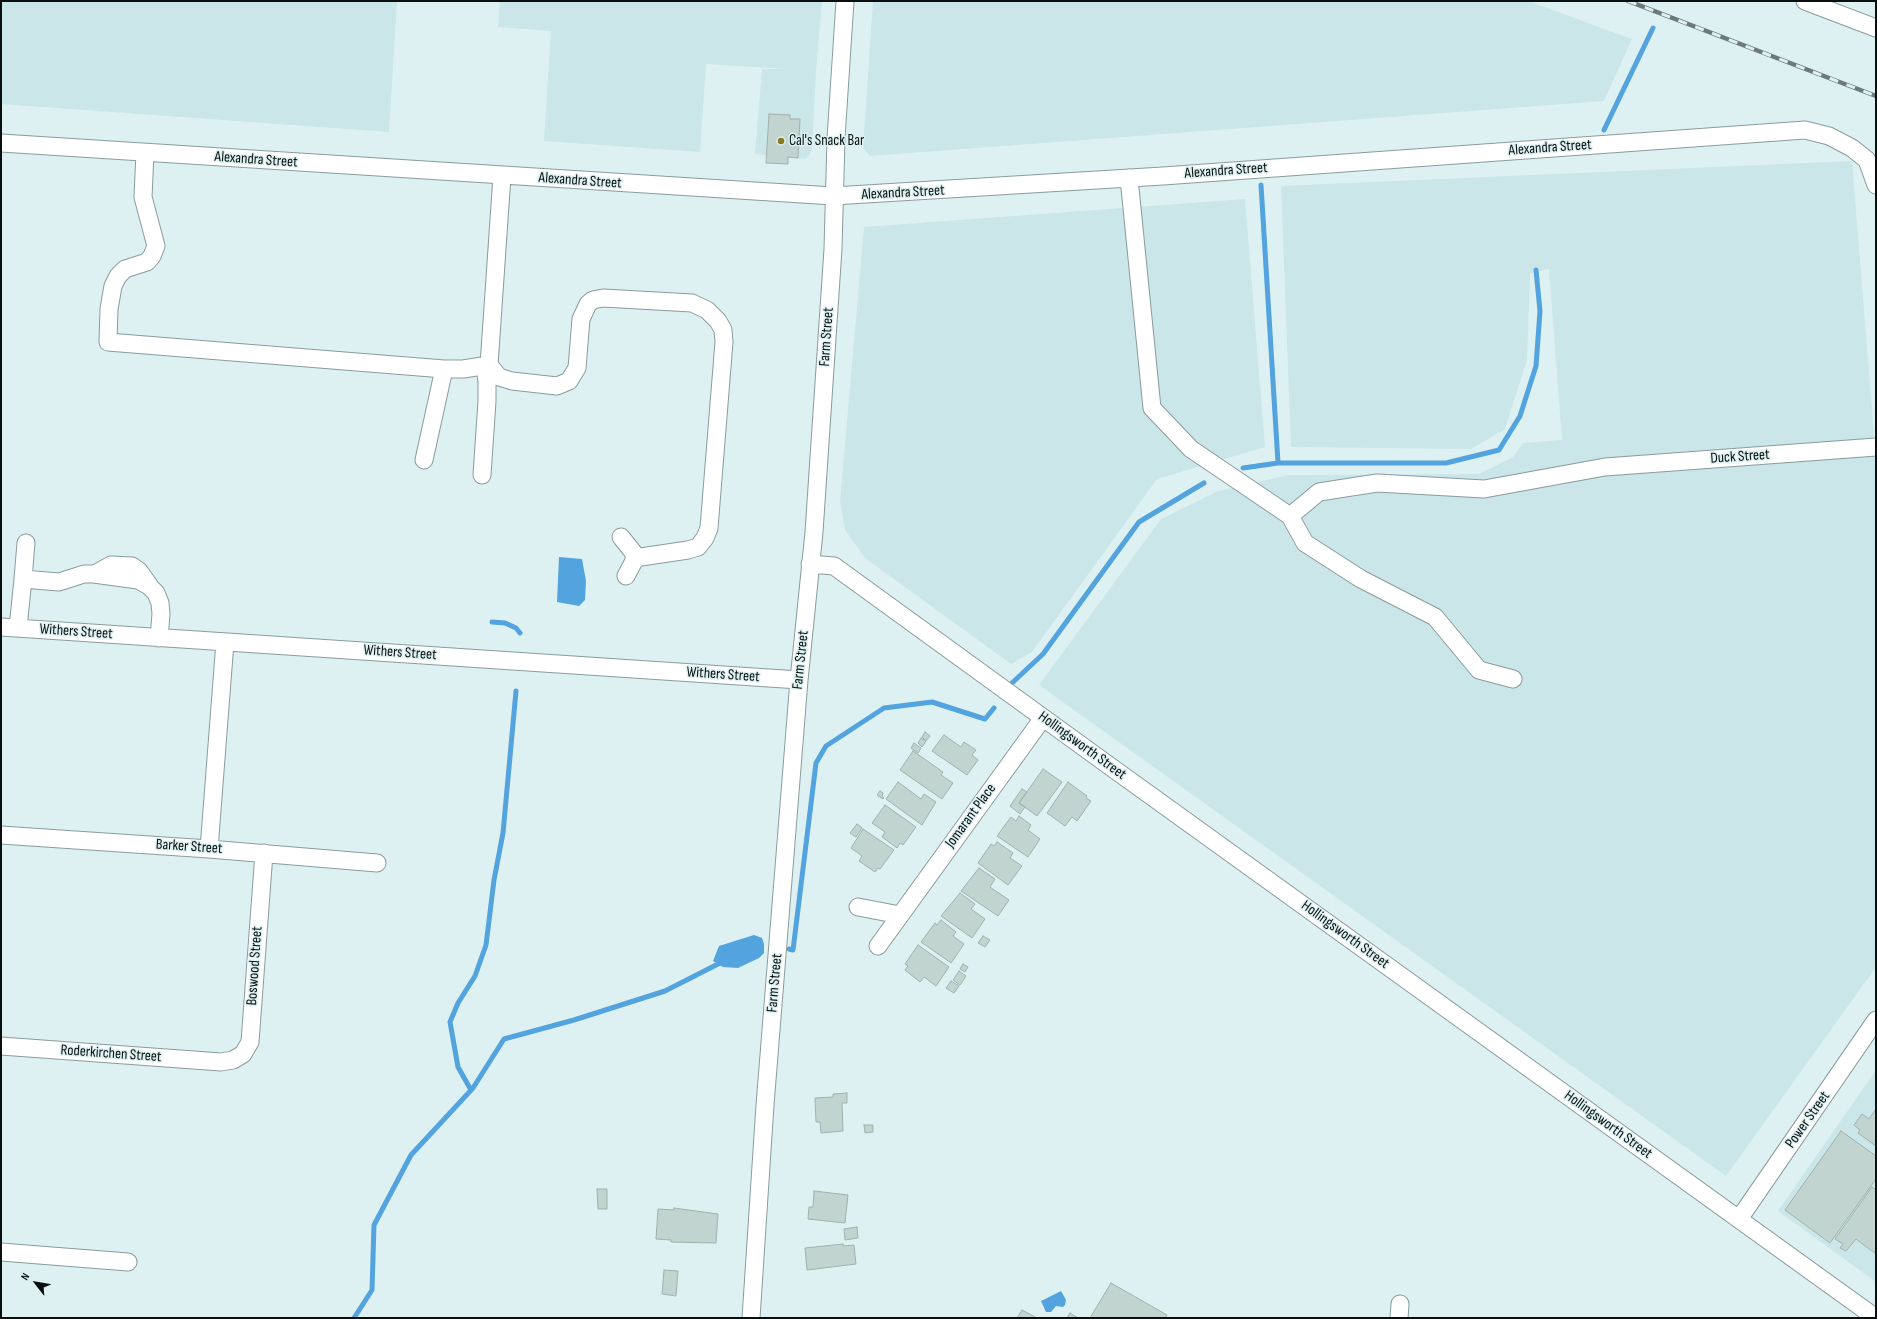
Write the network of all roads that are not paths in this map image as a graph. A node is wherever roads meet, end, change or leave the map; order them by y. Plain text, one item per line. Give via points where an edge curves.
1 (845, 1) edge
2 (1805, 1) edge
3 (1876, 28) edge
4 (1, 143) edge
5 (145, 153) junction
6 (502, 176) junction
7 (1129, 178) junction
8 (1876, 185) edge
9 (834, 196) junction
10 (487, 365) junction
11 (444, 369) junction
12 (1876, 447) edge
13 (424, 460) dead end
14 (482, 474) dead end
15 (1290, 516) junction
16 (621, 537) dead end
17 (26, 543) dead end
18 (634, 558) junction
19 (810, 564) junction
20 (626, 576) dead end
21 (23, 579) junction
22 (9, 627) edge
23 (158, 638) junction
24 (225, 642) junction
25 (1513, 679) dead end
26 (798, 680) junction
27 (1043, 718) junction
28 (1, 835) edge
29 (209, 848) junction
30 (264, 853) junction
31 (377, 863) dead end
32 (858, 907) dead end
33 (900, 915) junction
34 (878, 946) dead end
35 (1876, 1020) edge
36 (1, 1046) edge
37 (221, 1062) joint
38 (1739, 1219) junction
39 (1, 1252) edge
40 (128, 1262) dead end
41 (751, 1318) edge
42 (1876, 1318) edge

1 - 9 street, Farm Street
2 - 3 street
4 - 5 street, Alexandra Street
5 - 6 street, Alexandra Street
5 - 11 street via 143,197 156,246 147,262 130,266 118,276 113,286 109,309 108,342
6 - 9 street, Alexandra Street
6 - 10 street
7 - 8 street, Alexandra Street via 1805,130 1829,136 1852,148 1867,160
7 - 9 street, Alexandra Street
7 - 15 street via 1152,408 1190,449
9 - 19 street, Farm Street via 833,249
10 - 11 street via 463,370
10 - 14 street
10 - 18 street via 499,377 512,381 557,386 569,381 577,368 581,319 588,304 603,298 692,303 707,310 718,321 723,330 724,342 709,528 698,547
11 - 13 street
12 - 15 street, Duck Street via 1605,467 1484,489 1377,483 1319,492
15 - 25 street via 1305,543 1361,579 1435,617 1479,670
16 - 18 street via 633,552
17 - 21 street
18 - 20 street
19 - 26 street, Farm Street
19 - 27 street, Hollingsworth Street via 834,566
21 - 22 street
21 - 23 street via 59,582 84,574 94,574 138,580 156,593 160,603
22 - 23 street, Withers Street
23 - 24 street, Withers Street
24 - 26 street, Withers Street
24 - 29 street
26 - 41 street, Farm Street
27 - 33 street, Jomarant Place
27 - 38 street, Hollingsworth Street
28 - 29 street, Barker Street
29 - 30 street, Barker Street
30 - 31 street, Barker Street
30 - 37 street, Boswood Street via 250,1042 243,1054 233,1060
32 - 33 street
33 - 34 street, Jomarant Place
35 - 38 street, Power Street
36 - 37 street, Roderkirchen Street
38 - 42 street, Hollingsworth Street
39 - 40 street

